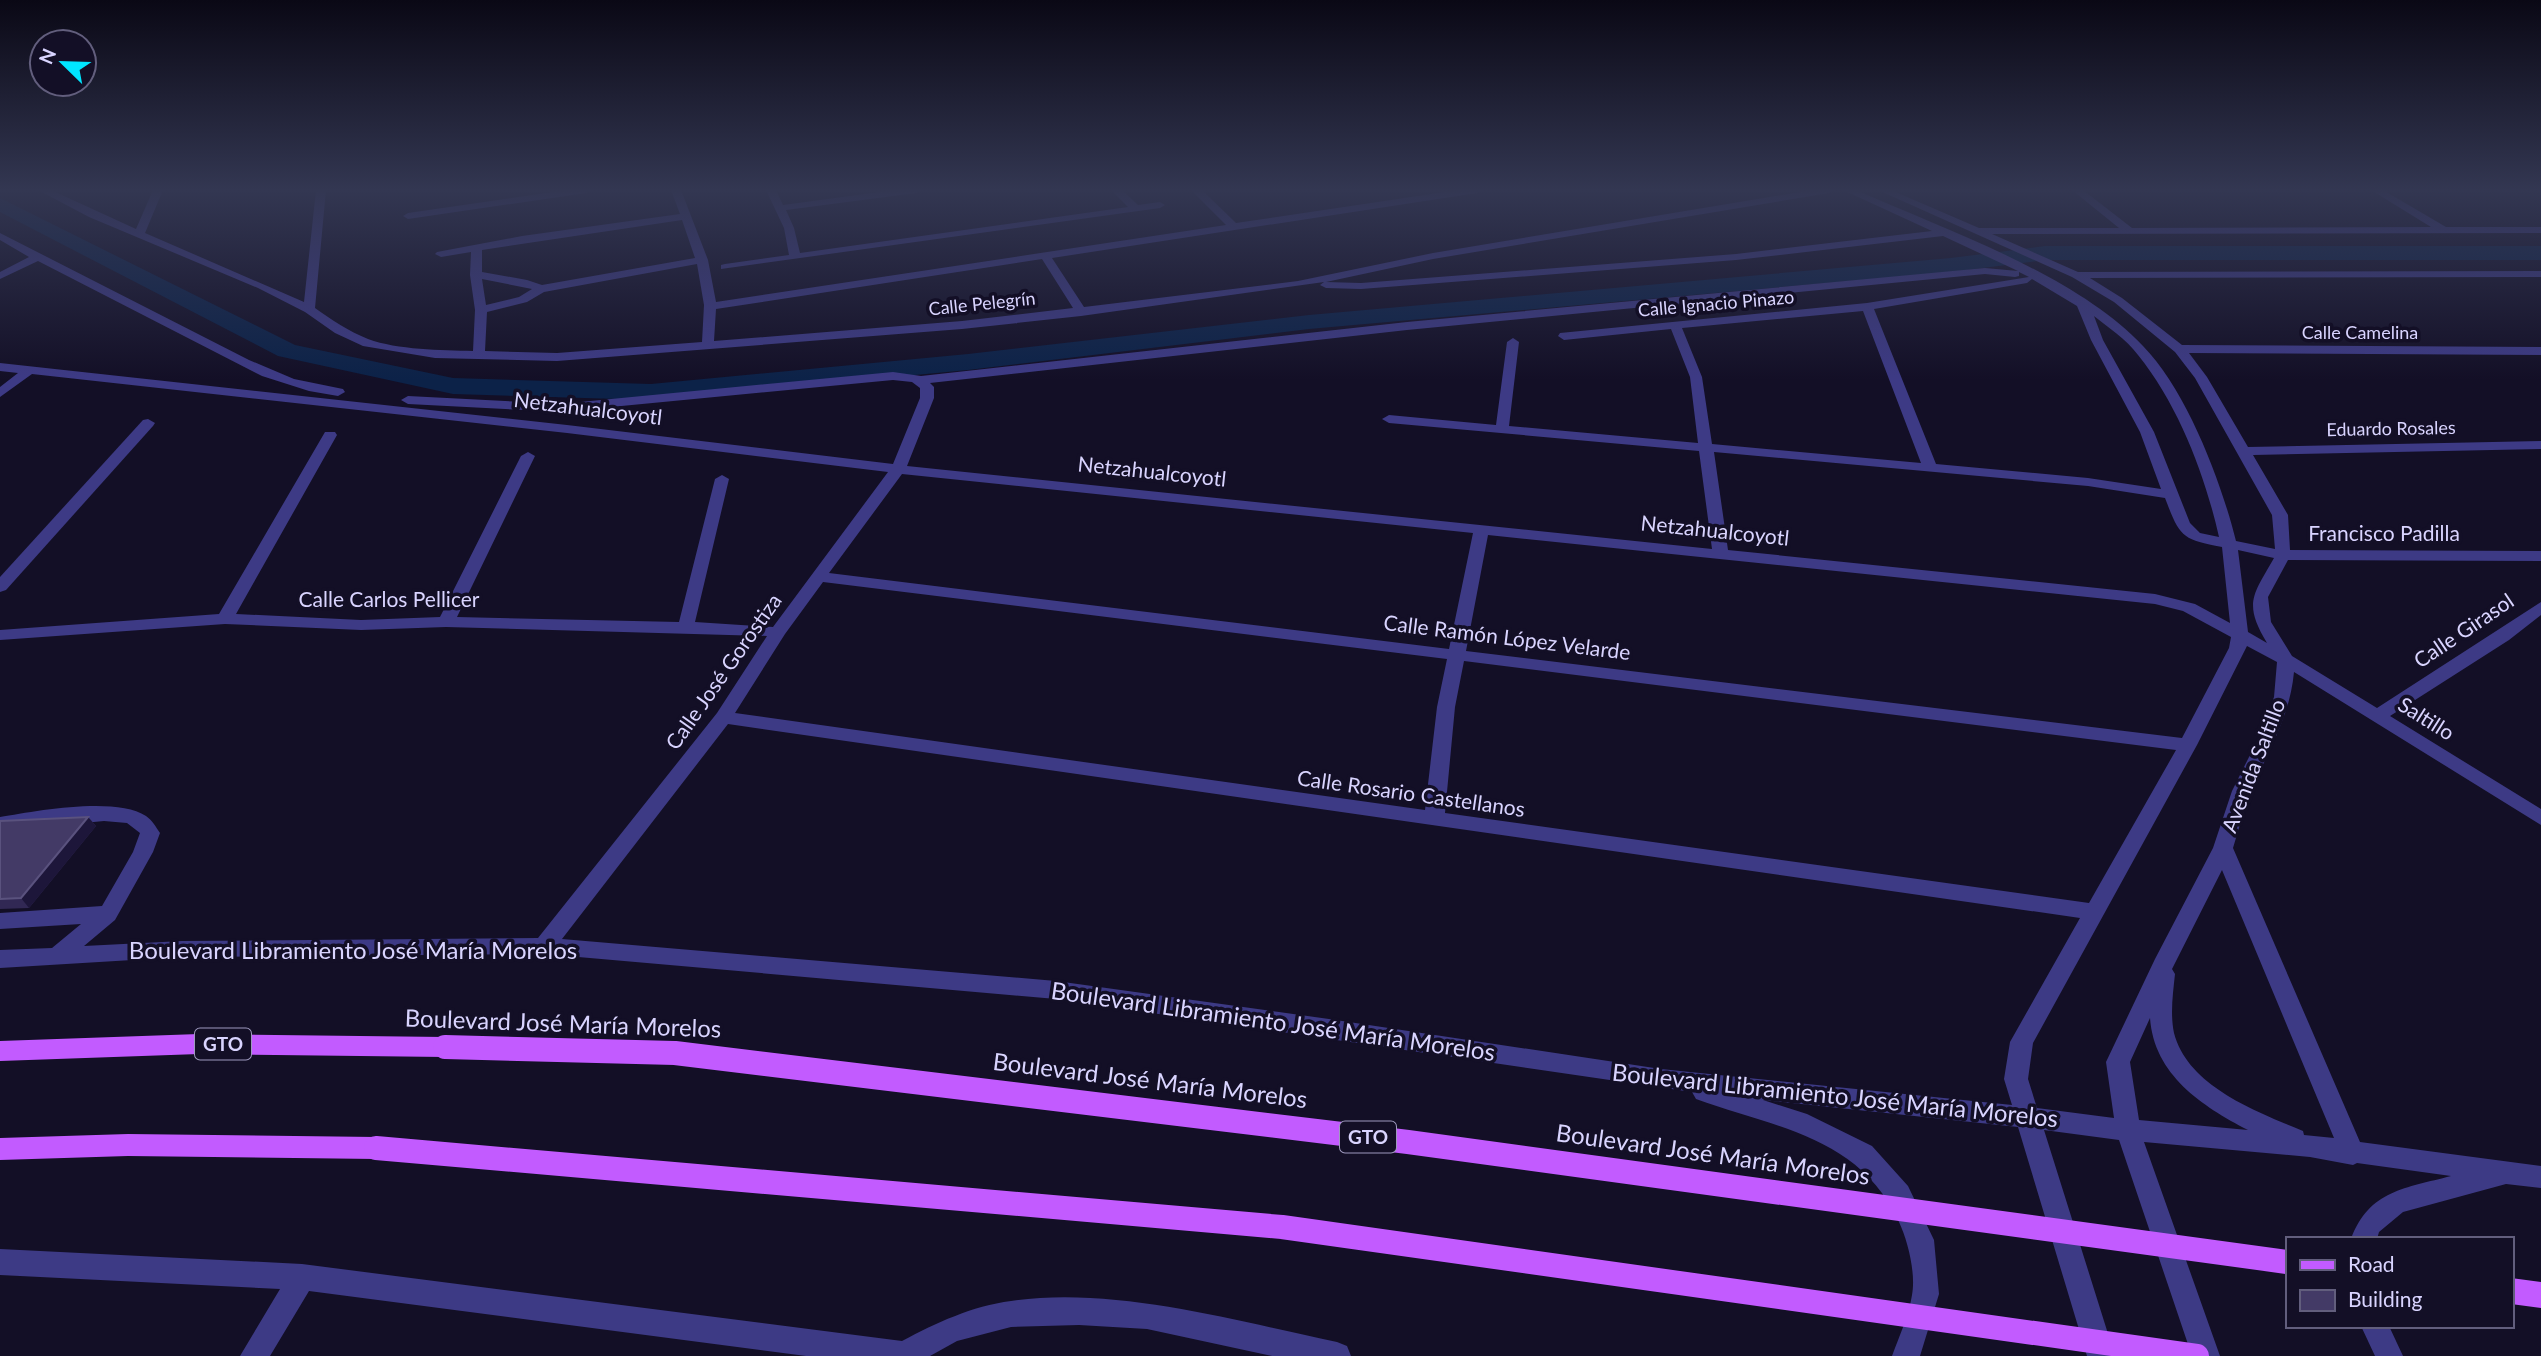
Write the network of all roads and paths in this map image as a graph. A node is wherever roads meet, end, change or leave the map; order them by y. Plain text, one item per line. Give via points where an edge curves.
1 (28, 253) edge
2 (183, 253) edge
3 (315, 253) edge
4 (445, 253) edge
5 (477, 253) edge
6 (699, 253) edge
7 (794, 253) edge
8 (821, 253) edge
9 (1064, 253) edge
10 (1449, 253) edge
11 (1768, 253) edge
12 (1985, 253) edge
13 (2017, 253) edge
14 (441, 254) dead end
15 (1046, 256) junction
16 (795, 257) junction
17 (36, 258) junction
18 (702, 260) junction
19 (725, 267) dead end
20 (2042, 269) junction
21 (2541, 274) edge
22 (476, 275) junction
23 (2076, 275) junction
24 (0, 276) edge
25 (1298, 284) junction
26 (541, 289) junction
27 (2082, 305) junction
28 (710, 306) junction
29 (1867, 307) junction
30 (309, 309) junction
31 (481, 310) junction
32 (1081, 312) junction
33 (1675, 325) junction
34 (1564, 336) dead end
35 (1513, 342) dead end
36 (708, 343) junction
37 (2179, 349) junction
38 (2541, 351) edge
39 (479, 356) junction
40 (0, 367) edge
41 (29, 370) junction
42 (922, 380) junction
43 (0, 393) edge
44 (1389, 419) dead end
45 (148, 422) dead end
46 (1502, 429) junction
47 (330, 435) dead end
48 (2541, 445) edge
49 (1705, 448) junction
50 (2243, 452) junction
51 (528, 456) dead end
52 (1930, 467) junction
53 (898, 468) junction
54 (722, 479) dead end
55 (2171, 495) junction
56 (1482, 528) junction
57 (2229, 544) junction
58 (2283, 555) junction
59 (2541, 555) edge
60 (1721, 556) junction
61 (820, 577) junction
62 (0, 587) edge
63 (2541, 607) edge
64 (225, 619) junction
65 (446, 622) junction
66 (686, 627) junction
67 (778, 632) junction
68 (0, 635) edge
69 (2240, 635) junction
70 (1457, 655) junction
71 (2286, 660) junction
72 (2377, 716) junction
73 (723, 717) junction
74 (2188, 745) junction
75 (2541, 818) edge
76 (1433, 820) junction
77 (0, 824) edge
78 (2223, 848) junction
79 (2093, 912) junction
80 (108, 914) junction
81 (0, 921) edge
82 (544, 946) junction
83 (59, 954) junction
84 (0, 958) edge
85 (2166, 959) junction
86 (0, 1051) edge
87 (1661, 1079) junction
88 (2026, 1117) junction
89 (2128, 1130) junction
90 (2310, 1146) junction
91 (0, 1149) edge
92 (2353, 1154) junction
93 (2508, 1173) junction
94 (2541, 1177) edge
95 (2365, 1237) edge
96 (0, 1262) edge
97 (2286, 1262) edge
98 (302, 1277) junction
99 (2513, 1291) edge
100 (2541, 1295) edge
101 (2376, 1328) edge
102 (908, 1355) edge
103 (254, 1356) edge
104 (1337, 1356) edge
105 (1906, 1356) edge
106 (2101, 1356) edge
107 (2197, 1356) edge
108 (2206, 1356) edge
109 (2389, 1356) edge

1 - 17 street
2 - 30 street, Calle Pelegrín
3 - 30 street
4 - 14 street
5 - 22 street
6 - 18 street
7 - 16 street
8 - 16 street
9 - 15 street
10 - 25 street, Calle Pelegrín
11 - 25 street via 1361,286
12 - 20 street via 2005,263
13 - 20 street
15 - 28 street
15 - 32 street
16 - 19 street
17 - 24 street
17 - 42 street via 263,372 331,392 439,402 580,406 893,376
18 - 26 street
18 - 28 street
20 - 23 street
20 - 27 street
20 - 29 street, Calle Ignacio Pinazo
20 - 42 street via 1407,326
21 - 23 street
22 - 26 street
22 - 31 street
23 - 37 street via 2118,300
25 - 32 street, Calle Pelegrín
26 - 31 street via 523,300
27 - 55 street, Francisco Padilla via 2147,432
27 - 57 street via 2127,335 2169,390 2218,500
28 - 36 street
29 - 33 street, Calle Ignacio Pinazo
29 - 52 street
30 - 39 street, Calle Pelegrín via 367,343
31 - 39 street
32 - 36 street, Calle Pelegrín
33 - 34 street, Calle Ignacio Pinazo
33 - 49 street via 1696,377
35 - 46 street
36 - 39 street, Calle Pelegrín via 590,356
37 - 38 street, Calle Camelina
37 - 50 street via 2201,377
40 - 41 street, Netzahualcoyotl
41 - 43 street
41 - 53 street, Netzahualcoyotl
42 - 53 street, Calle José Gorostiza via 927,398
44 - 46 street
45 - 62 street
46 - 49 street
47 - 64 street
48 - 50 street, Eduardo Rosales
49 - 52 street
49 - 60 street
50 - 58 street via 2280,515
51 - 65 street
52 - 55 street
53 - 56 street, Netzahualcoyotl
53 - 61 street, Calle José Gorostiza
54 - 66 street
55 - 57 street, Francisco Padilla via 2183,525 2195,537
56 - 60 street, Netzahualcoyotl
56 - 70 street
57 - 58 street, Francisco Padilla
57 - 69 street
58 - 59 street, Francisco Padilla
58 - 71 street via 2260,597 2263,622
60 - 69 street, Netzahualcoyotl via 2155,599 2189,607
61 - 67 street, Calle José Gorostiza
61 - 70 street, Calle Ramón López Velarde
63 - 72 street, Calle Girasol
64 - 65 street, Calle Carlos Pellicer via 361,625
64 - 68 street, Calle Carlos Pellicer
65 - 66 street, Calle Carlos Pellicer
66 - 67 street, Calle Carlos Pellicer
67 - 73 street, Calle José Gorostiza
69 - 71 street, Netzahualcoyotl
69 - 74 street via 2223,681
70 - 74 street, Calle Ramón López Velarde
70 - 76 street
71 - 72 street, Saltillo
71 - 78 street, Avenida Saltillo via 2283,697
72 - 75 street, Saltillo
73 - 76 street, Calle Rosario Castellanos
73 - 82 street, Calle José Gorostiza
74 - 79 street
76 - 79 street, Calle Rosario Castellanos
77 - 80 street via 111,814 145,824 150,833 143,852
78 - 85 street, Avenida Saltillo
78 - 92 street
79 - 88 street via 2022,1042 2016,1079
80 - 81 street
80 - 83 street
82 - 83 street, Boulevard Libramiento José María Morelos
82 - 87 street, Boulevard Libramiento José María Morelos via 1056,990
83 - 84 street, Boulevard Libramiento José María Morelos
85 - 89 street, Avenida Saltillo via 2118,1062
85 - 90 street via 2160,1008 2171,1058 2191,1080 2246,1118
86 - 97 main road, Boulevard José María Morelos / GTO, bridge via 199,1044 688,1055 1408,1142
87 - 88 street, Boulevard Libramiento José María Morelos
87 - 105 street via 1798,1121 1836,1138 1863,1154 1899,1194 1921,1240 1926,1294
88 - 89 street, Boulevard Libramiento José María Morelos
88 - 106 street
89 - 90 street, Boulevard Libramiento José María Morelos
89 - 108 street, Avenida Saltillo
90 - 92 street, Boulevard Libramiento José María Morelos
91 - 107 main road, bridge via 128,1145 376,1148 1282,1227
92 - 93 street, Boulevard Libramiento José María Morelos
93 - 94 street, Boulevard Libramiento José María Morelos
93 - 95 street via 2396,1202 2369,1225
96 - 98 street
98 - 102 street
98 - 103 street
99 - 100 main road
101 - 109 street
102 - 104 street via 953,1329 1011,1314 1079,1312 1147,1316

